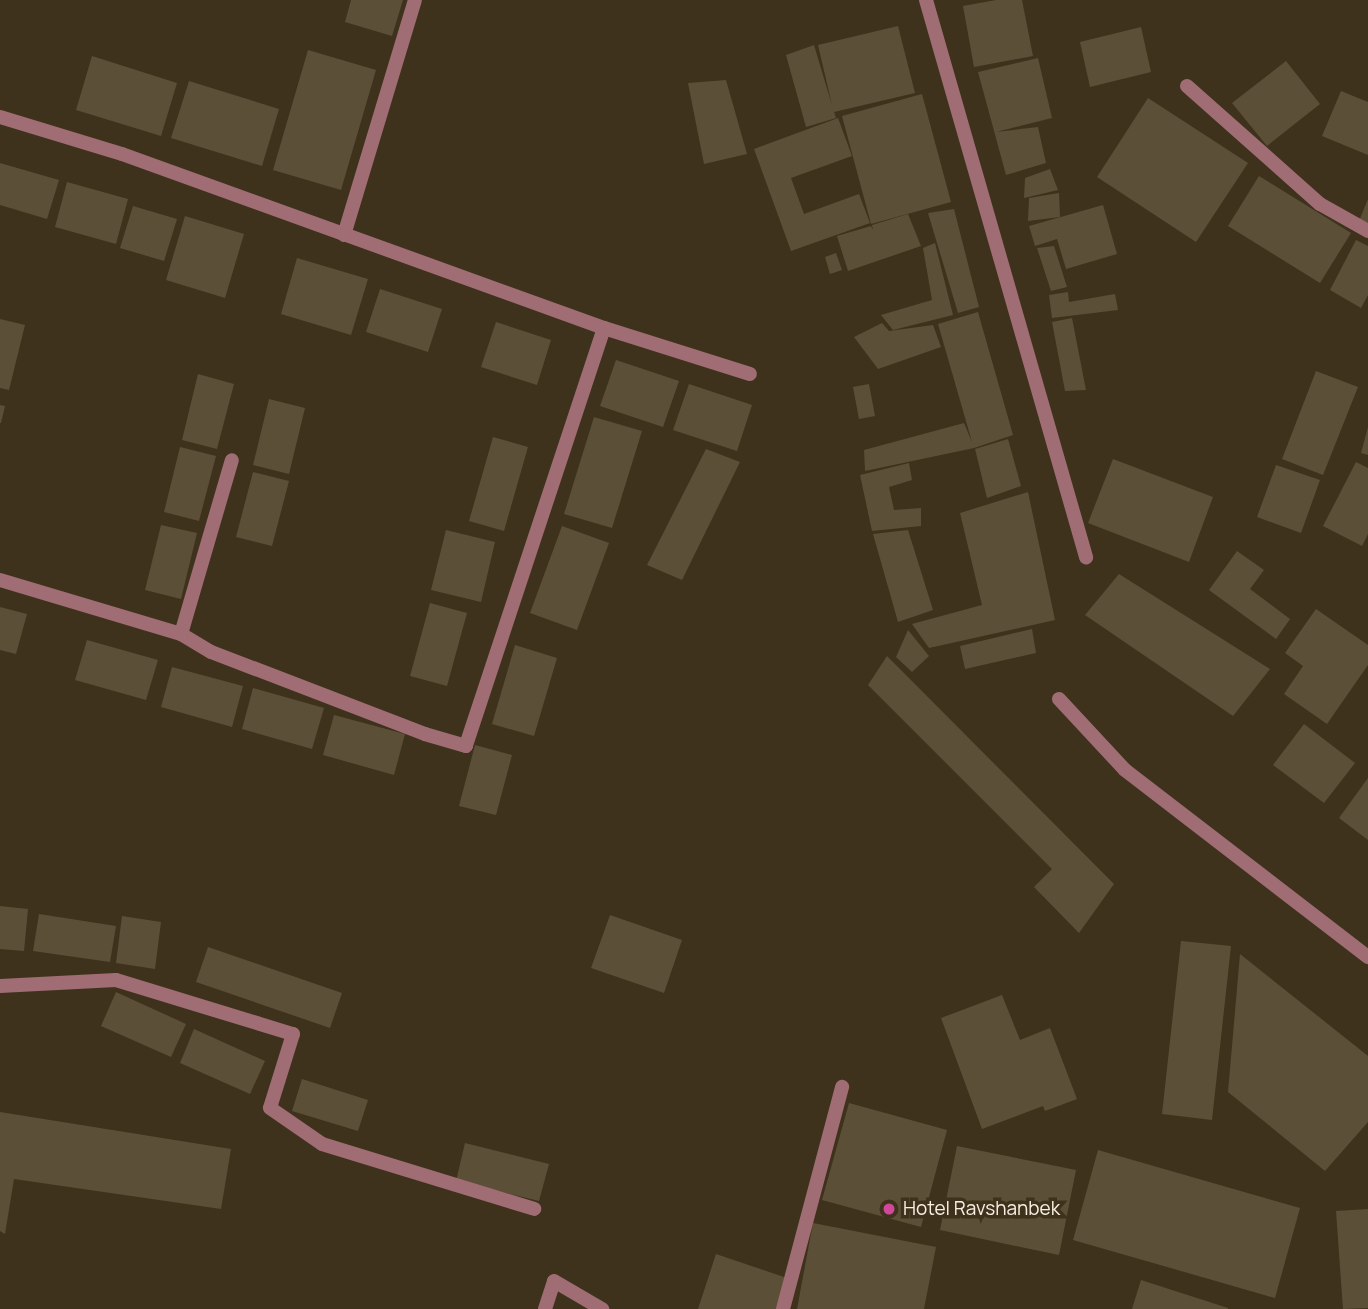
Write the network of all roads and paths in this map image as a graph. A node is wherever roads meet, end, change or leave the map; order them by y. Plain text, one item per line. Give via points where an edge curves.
1 (415, 0) edge
2 (926, 0) edge
3 (1187, 86) dead end
4 (0, 117) edge
5 (1368, 231) edge
6 (344, 235) junction
7 (604, 328) junction
8 (750, 374) dead end
9 (232, 460) dead end
10 (1086, 558) dead end
11 (0, 580) edge
12 (181, 634) junction
13 (1059, 699) dead end
14 (1368, 957) edge
15 (0, 986) edge
16 (842, 1087) dead end
17 (534, 1209) dead end
18 (545, 1309) edge
19 (602, 1309) edge
20 (783, 1309) edge

1 - 6 street
2 - 10 street
3 - 5 street via 1320,204
4 - 6 street via 122,154
6 - 7 street
7 - 8 street
7 - 12 street via 467,746 211,652
9 - 12 street
11 - 12 street
13 - 14 street via 1125,770
15 - 17 street via 116,981 293,1034 270,1108 322,1144
16 - 20 street
18 - 19 street via 554,1281

